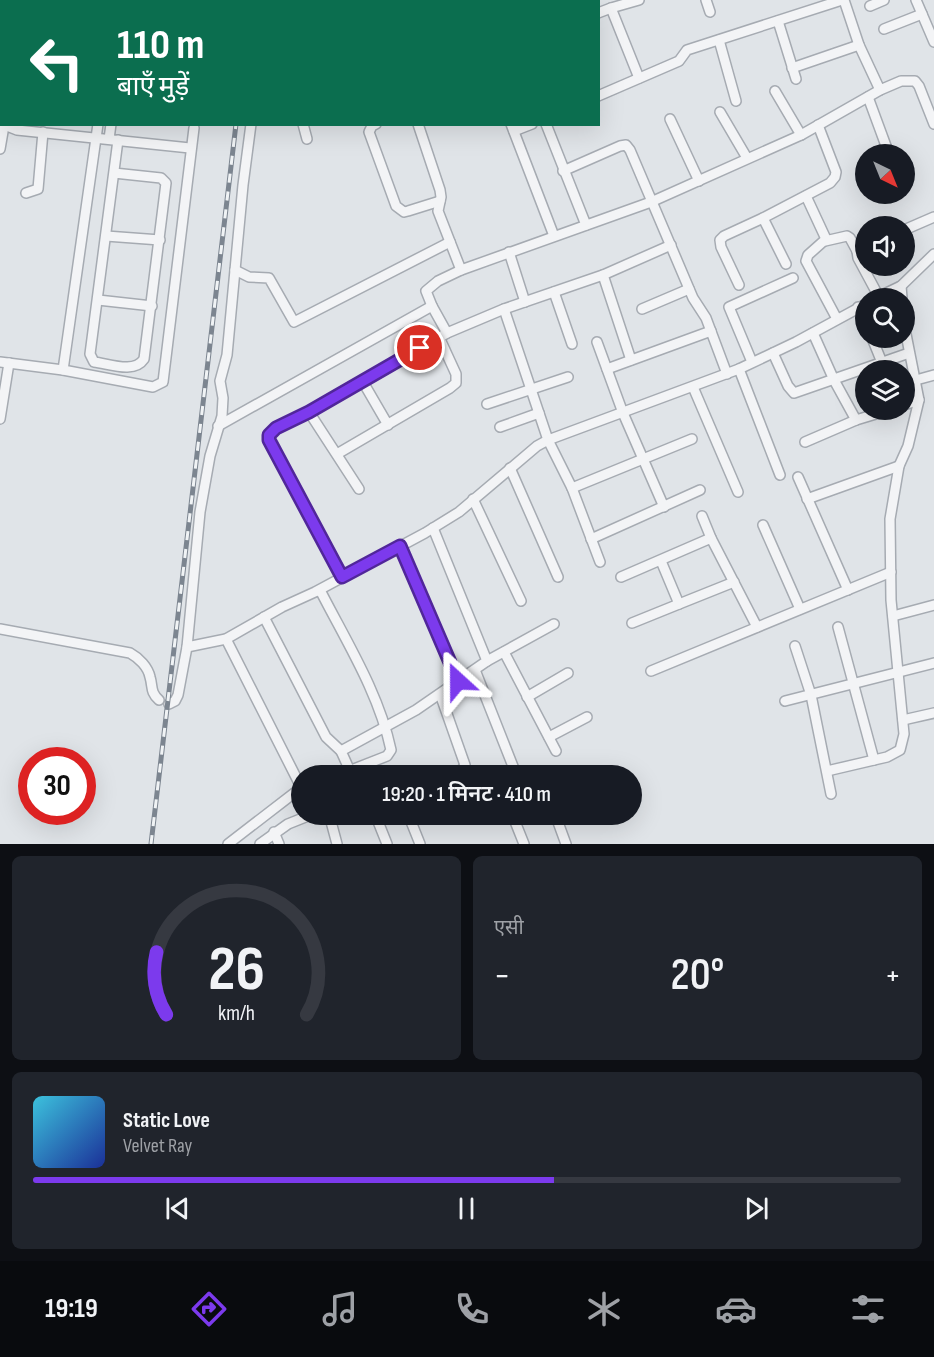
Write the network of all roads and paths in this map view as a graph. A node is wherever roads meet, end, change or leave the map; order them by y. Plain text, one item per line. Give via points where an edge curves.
1 (639, 0) edge
2 (706, 0) edge
3 (843, 0) edge
4 (884, 0) edge
5 (916, 0) edge
6 (870, 6) dead end
7 (611, 8) junction
8 (600, 12) edge
9 (710, 12) dead end
10 (922, 14) junction
11 (778, 21) junction
12 (884, 29) dead end
13 (933, 36) edge
14 (719, 40) junction
15 (859, 45) junction
16 (792, 68) junction
17 (639, 78) junction
18 (796, 79) dead end
19 (880, 90) junction
20 (775, 91) dead end
21 (600, 95) edge
22 (868, 97) junction
23 (736, 101) dead end
24 (720, 112) dead end
25 (670, 119) dead end
26 (934, 124) edge
27 (818, 125) junction
28 (2, 126) edge
29 (7, 126) edge
30 (98, 126) edge
31 (111, 126) edge
32 (252, 126) edge
33 (304, 126) edge
34 (372, 126) edge
35 (419, 126) edge
36 (547, 126) edge
37 (194, 128) dead end
38 (512, 128) edge
39 (44, 132) junction
40 (801, 135) junction
41 (96, 138) junction
42 (307, 139) dead end
43 (114, 140) junction
44 (885, 144) edge
45 (190, 148) junction
46 (0, 149) edge
47 (747, 158) junction
48 (563, 171) junction
49 (114, 172) junction
50 (699, 181) junction
51 (26, 193) dead end
52 (806, 196) junction
53 (440, 201) junction
54 (651, 202) junction
55 (763, 218) junction
56 (934, 218) edge
57 (586, 225) junction
58 (915, 226) edge
59 (106, 236) junction
60 (554, 236) junction
61 (160, 240) junction
62 (825, 241) junction
63 (450, 242) junction
64 (855, 243) edge
65 (670, 245) junction
66 (509, 252) junction
67 (934, 254) edge
68 (786, 264) dead end
69 (235, 270) junction
70 (461, 270) junction
71 (603, 275) junction
72 (793, 278) dead end
73 (739, 285) dead end
74 (901, 286) joint
75 (897, 288) edge
76 (689, 289) junction
77 (554, 292) junction
78 (98, 300) junction
79 (525, 302) junction
80 (152, 306) junction
81 (432, 306) junction
82 (504, 309) junction
83 (642, 309) dead end
84 (855, 309) edge
85 (837, 319) junction
86 (711, 331) junction
87 (813, 333) junction
88 (443, 335) junction
89 (597, 342) dead end
90 (572, 344) dead end
91 (908, 348) edge
92 (773, 353) junction
93 (909, 353) junction
94 (631, 360) junction
95 (896, 360) edge
96 (753, 362) junction
97 (4, 363) edge
98 (607, 369) junction
99 (739, 369) junction
100 (63, 370) junction
101 (727, 374) junction
102 (855, 375) edge
103 (934, 375) edge
104 (568, 377) dead end
105 (834, 380) junction
106 (916, 380) junction
107 (363, 382) junction
108 (693, 387) junction
109 (532, 390) junction
110 (919, 400) junction
111 (915, 401) edge
112 (488, 404) dead end
113 (309, 412) junction
114 (539, 413) junction
115 (623, 413) junction
116 (855, 418) edge
117 (0, 419) edge
118 (856, 420) edge
119 (388, 424) junction
120 (218, 426) junction
121 (500, 427) dead end
122 (692, 439) dead end
123 (548, 440) junction
124 (805, 442) dead end
125 (337, 454) junction
126 (644, 459) junction
127 (899, 466) junction
128 (510, 468) junction
129 (780, 475) dead end
130 (798, 477) dead end
131 (572, 488) junction
132 (359, 489) dead end
133 (700, 490) dead end
134 (738, 492) dead end
135 (473, 499) junction
136 (807, 499) junction
137 (664, 507) junction
138 (702, 516) dead end
139 (763, 525) dead end
140 (433, 528) junction
141 (711, 537) junction
142 (591, 539) junction
143 (400, 546) junction
144 (661, 561) junction
145 (600, 562) dead end
146 (891, 572) junction
147 (342, 577) junction
148 (558, 577) dead end
149 (621, 577) dead end
150 (734, 582) junction
151 (320, 590) junction
152 (848, 590) junction
153 (521, 601) dead end
154 (679, 604) junction
155 (934, 605) edge
156 (800, 609) junction
157 (893, 616) junction
158 (264, 617) junction
159 (632, 623) dead end
160 (554, 624) dead end
161 (757, 627) junction
162 (838, 627) dead end
163 (0, 629) edge
164 (226, 639) junction
165 (795, 646) dead end
166 (187, 647) junction
167 (504, 652) junction
168 (487, 661) junction
169 (934, 663) edge
170 (474, 670) junction
171 (651, 671) dead end
172 (898, 672) junction
173 (568, 674) dead end
174 (458, 681) junction
175 (854, 683) junction
176 (440, 694) junction
177 (811, 694) junction
178 (527, 697) junction
179 (785, 701) dead end
180 (934, 713) edge
181 (586, 717) dead end
182 (903, 720) junction
183 (386, 726) junction
184 (549, 737) junction
185 (341, 751) junction
186 (556, 751) dead end
187 (874, 760) junction
188 (351, 765) edge
189 (368, 765) edge
190 (465, 765) edge
191 (512, 765) edge
192 (291, 767) edge
193 (827, 771) junction
194 (831, 794) dead end
195 (291, 795) edge
196 (291, 823) edge
197 (332, 825) edge
198 (379, 825) edge
199 (412, 825) edge
200 (516, 825) edge
201 (558, 825) edge
202 (274, 832) junction
203 (564, 843) edge
204 (228, 844) edge
205 (260, 844) edge
206 (279, 844) edge
207 (338, 844) edge
208 (387, 844) edge
209 (420, 844) edge
210 (524, 844) edge

1 - 7 street
2 - 9 street
3 - 11 street
3 - 15 street
4 - 6 street
5 - 10 street
7 - 8 street
7 - 17 street
10 - 12 street
10 - 13 street
11 - 14 street
11 - 16 street
14 - 17 street via 687,50 680,61
14 - 23 street
15 - 16 street
15 - 19 street
16 - 18 street
17 - 21 street
19 - 22 street
19 - 26 street via 901,81 915,81
20 - 40 street
22 - 27 street
22 - 44 street
24 - 47 street
25 - 50 street
27 - 40 street
27 - 52 street via 836,177
28 - 46 street
29 - 39 street
30 - 41 street
31 - 43 street
32 - 69 street
33 - 42 street
34 - 53 street via 369,132 396,206 404,212
35 - 53 street via 440,190
36 - 48 street
37 - 45 street
38 - 60 street
39 - 41 street
39 - 51 street via 38,189
40 - 47 street
41 - 43 street
41 - 100 street
43 - 45 street
43 - 49 street
45 - 100 street via 163,382 153,387
47 - 50 street
48 - 54 street via 626,146
48 - 57 street
49 - 59 street
49 - 61 street via 161,178 166,183
50 - 54 street
52 - 55 street
52 - 62 street
53 - 63 street via 438,212
54 - 57 street
54 - 65 street
55 - 68 street
55 - 73 street via 720,240
56 - 58 street
57 - 60 street
59 - 61 street
59 - 78 street
60 - 66 street
61 - 80 street
62 - 64 street via 847,236
62 - 85 street via 806,261
63 - 69 street via 294,322 269,278 249,277
63 - 70 street
65 - 71 street
65 - 76 street
66 - 70 street
66 - 79 street
67 - 74 street
69 - 120 street
70 - 81 street via 426,291
71 - 77 street
71 - 94 street
72 - 96 street via 729,307
74 - 75 street
76 - 83 street
76 - 86 street
77 - 79 street
77 - 90 street
78 - 80 street
78 - 80 street via 91,359 133,368 144,359
79 - 82 street
81 - 88 street
81 - 120 street
82 - 88 street
82 - 109 street
84 - 85 street
85 - 87 street
86 - 94 street
86 - 101 street
87 - 92 street
87 - 105 street
88 - 107 street
88 - 119 street via 456,383
89 - 98 street
91 - 93 street
92 - 96 street
92 - 105 street via 794,393
93 - 95 street
93 - 106 street
94 - 98 street
96 - 99 street
97 - 100 street
97 - 117 street
98 - 115 street
99 - 101 street
99 - 129 street
101 - 108 street
102 - 105 street
103 - 106 street
104 - 109 street
105 - 116 street
106 - 110 street
107 - 113 street
107 - 119 street
108 - 115 street
108 - 134 street
109 - 112 street
109 - 114 street
110 - 111 street
110 - 127 street
113 - 125 street
113 - 147 street via 276,428 269,440
114 - 121 street
114 - 123 street
115 - 123 street
115 - 126 street
118 - 124 street
119 - 125 street
120 - 166 street via 200,512
122 - 126 street
123 - 128 street
123 - 131 street
125 - 132 street
126 - 131 street
126 - 137 street
127 - 136 street
127 - 146 street via 890,519
128 - 135 street
128 - 148 street
130 - 136 street
131 - 142 street
133 - 137 street
135 - 140 street
135 - 153 street
136 - 152 street
137 - 142 street
138 - 141 street
139 - 156 street
140 - 143 street
140 - 168 street
141 - 144 street
141 - 150 street
142 - 145 street
143 - 147 street
143 - 174 street
144 - 149 street
144 - 154 street
146 - 152 street
146 - 157 street
147 - 151 street
150 - 154 street
150 - 161 street
151 - 158 street
151 - 183 street
152 - 156 street
154 - 159 street
155 - 157 street
156 - 161 street
157 - 172 street
158 - 164 street
158 - 185 street via 327,737
160 - 167 street
161 - 171 street
162 - 175 street
163 - 166 street via 130,653 149,673 152,693 164,702 175,701 178,695
164 - 166 street
164 - 192 street
165 - 177 street
167 - 168 street
167 - 178 street
168 - 170 street
169 - 172 street
170 - 174 street
170 - 191 street
172 - 175 street
172 - 182 street
173 - 178 street
174 - 176 street
175 - 177 street
175 - 187 street
176 - 183 street
176 - 190 street
177 - 179 street
177 - 193 street
178 - 184 street
180 - 182 street
181 - 184 street
182 - 187 street via 900,750
183 - 185 street
183 - 189 street via 391,750
184 - 186 street
185 - 188 street
187 - 193 street
193 - 194 street
195 - 204 street
196 - 202 street
197 - 207 street
198 - 208 street
199 - 209 street
200 - 210 street
201 - 203 street
202 - 205 street
202 - 206 street

